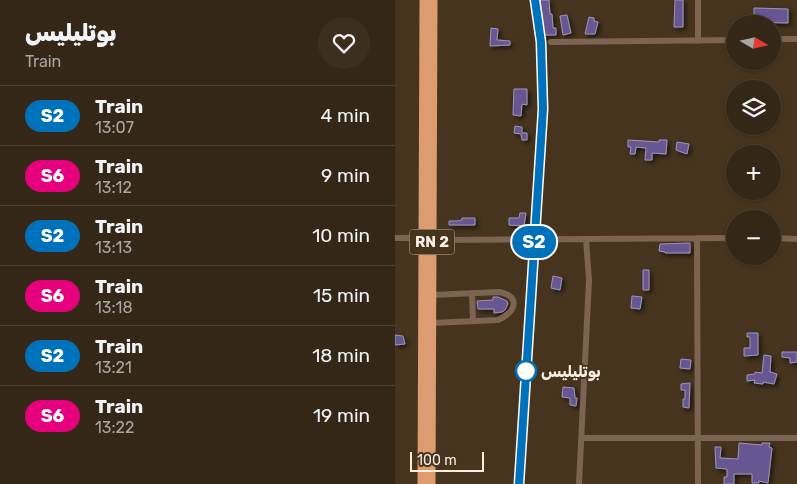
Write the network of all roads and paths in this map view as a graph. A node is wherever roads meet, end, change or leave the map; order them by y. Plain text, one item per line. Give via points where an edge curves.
1 (424, 0) edge
2 (433, 0) edge
3 (698, 0) edge
4 (797, 39) edge
5 (726, 40) edge
6 (781, 40) edge
7 (698, 41) junction
8 (551, 42) dead end
9 (395, 238) edge
10 (423, 238) junction
11 (697, 238) junction
12 (726, 238) edge
13 (781, 238) edge
14 (797, 238) edge
15 (586, 239) junction
16 (437, 240) dead end
17 (472, 293) junction
18 (432, 295) junction
19 (473, 321) junction
20 (432, 324) junction
21 (582, 438) junction
22 (698, 438) junction
23 (797, 438) edge
24 (422, 484) edge
25 (431, 484) edge
26 (579, 484) edge
27 (698, 484) edge

1 - 10 highway, RN 2
2 - 18 highway, RN 2
3 - 7 street
4 - 6 street
5 - 7 street
7 - 8 street
9 - 10 street
10 - 24 highway, RN 2
11 - 12 street
11 - 15 street
11 - 22 street
13 - 14 street
15 - 16 street
15 - 21 street via 589,280
17 - 18 street
17 - 19 street
17 - 19 street via 509,293 514,301 513,308 505,317
18 - 20 highway, RN 2
19 - 20 street
20 - 25 highway, RN 2
21 - 22 street
21 - 26 street
22 - 23 street
22 - 27 street

